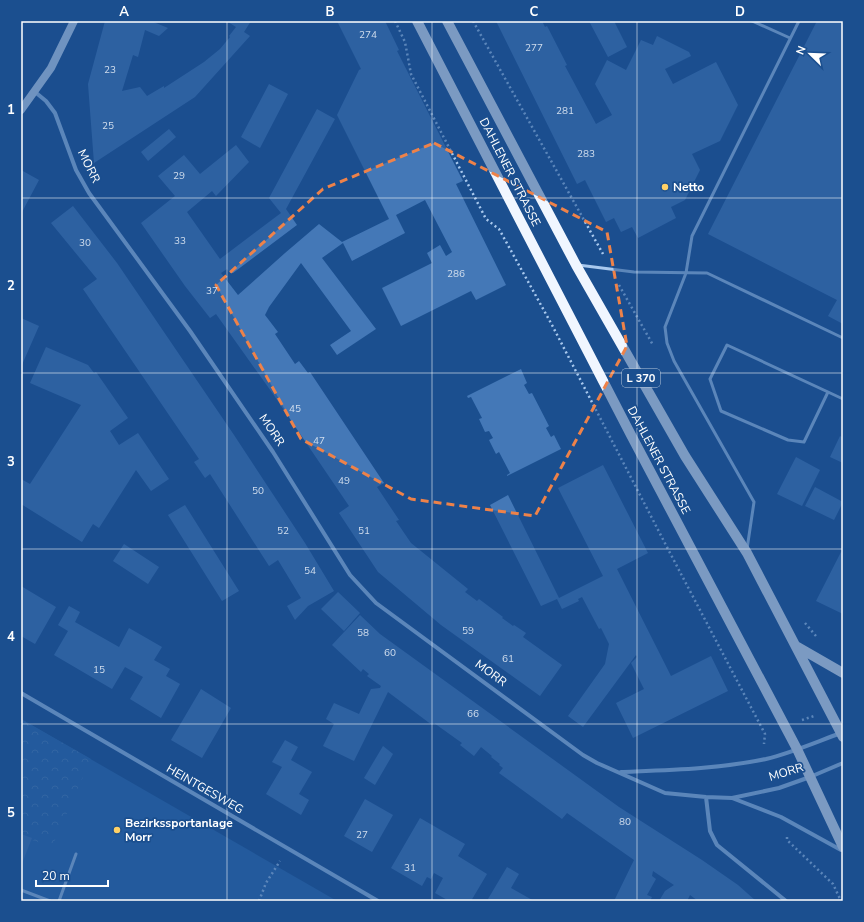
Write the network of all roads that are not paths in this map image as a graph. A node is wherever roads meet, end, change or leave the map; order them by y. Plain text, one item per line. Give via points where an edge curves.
1 (74, 21) edge
2 (417, 21) edge
3 (447, 21) edge
4 (752, 21) edge
5 (799, 21) edge
6 (790, 38) junction
7 (35, 92) junction
8 (21, 110) edge
9 (576, 265) junction
10 (686, 273) junction
11 (843, 338) edge
12 (828, 392) junction
13 (843, 399) edge
14 (747, 553) junction
15 (796, 646) junction
16 (843, 673) edge
17 (21, 693) edge
18 (842, 734) edge
19 (797, 749) junction
20 (843, 762) edge
21 (618, 772) junction
22 (810, 777) junction
23 (706, 797) junction
24 (732, 798) junction
25 (843, 847) edge
26 (843, 851) edge
27 (76, 854) dead end
28 (21, 890) edge
29 (50, 901) edge
30 (59, 901) edge
31 (378, 901) edge
32 (786, 901) edge

1 - 7 main road via 51,68
2 - 19 main road, DAHLENER STRASSE / L 370
3 - 9 main road, DAHLENER STRASSE / L 370
4 - 6 lane
5 - 6 lane
6 - 10 lane via 692,236
7 - 8 main road
7 - 21 street, MORR via 55,113 76,170 89,193 190,331 268,446 350,575 376,603 424,639 574,749
9 - 10 lane via 634,272
9 - 14 main road, DAHLENER STRASSE / L 370 via 685,456
10 - 11 lane via 707,273
10 - 14 lane via 665,327 667,342 674,361 754,502
12 - 12 lane via 804,442 788,440 721,411 710,378 727,345
12 - 13 lane
14 - 15 main road, DAHLENER STRASSE / L 370
15 - 16 main road
15 - 18 main road, DAHLENER STRASSE / L 370
17 - 31 street, HEINTGESWEG
18 - 19 street, MORR
19 - 21 street, MORR via 768,758 730,765 686,770
19 - 22 main road, DAHLENER STRASSE / L 370
20 - 22 street, MORR
21 - 23 street, MORR via 666,793
22 - 24 street, MORR via 780,788
22 - 25 main road, DAHLENER STRASSE / L 370
23 - 24 street, MORR
23 - 32 street via 710,831 717,845
24 - 26 street via 781,817
27 - 30 lane
28 - 29 lane

